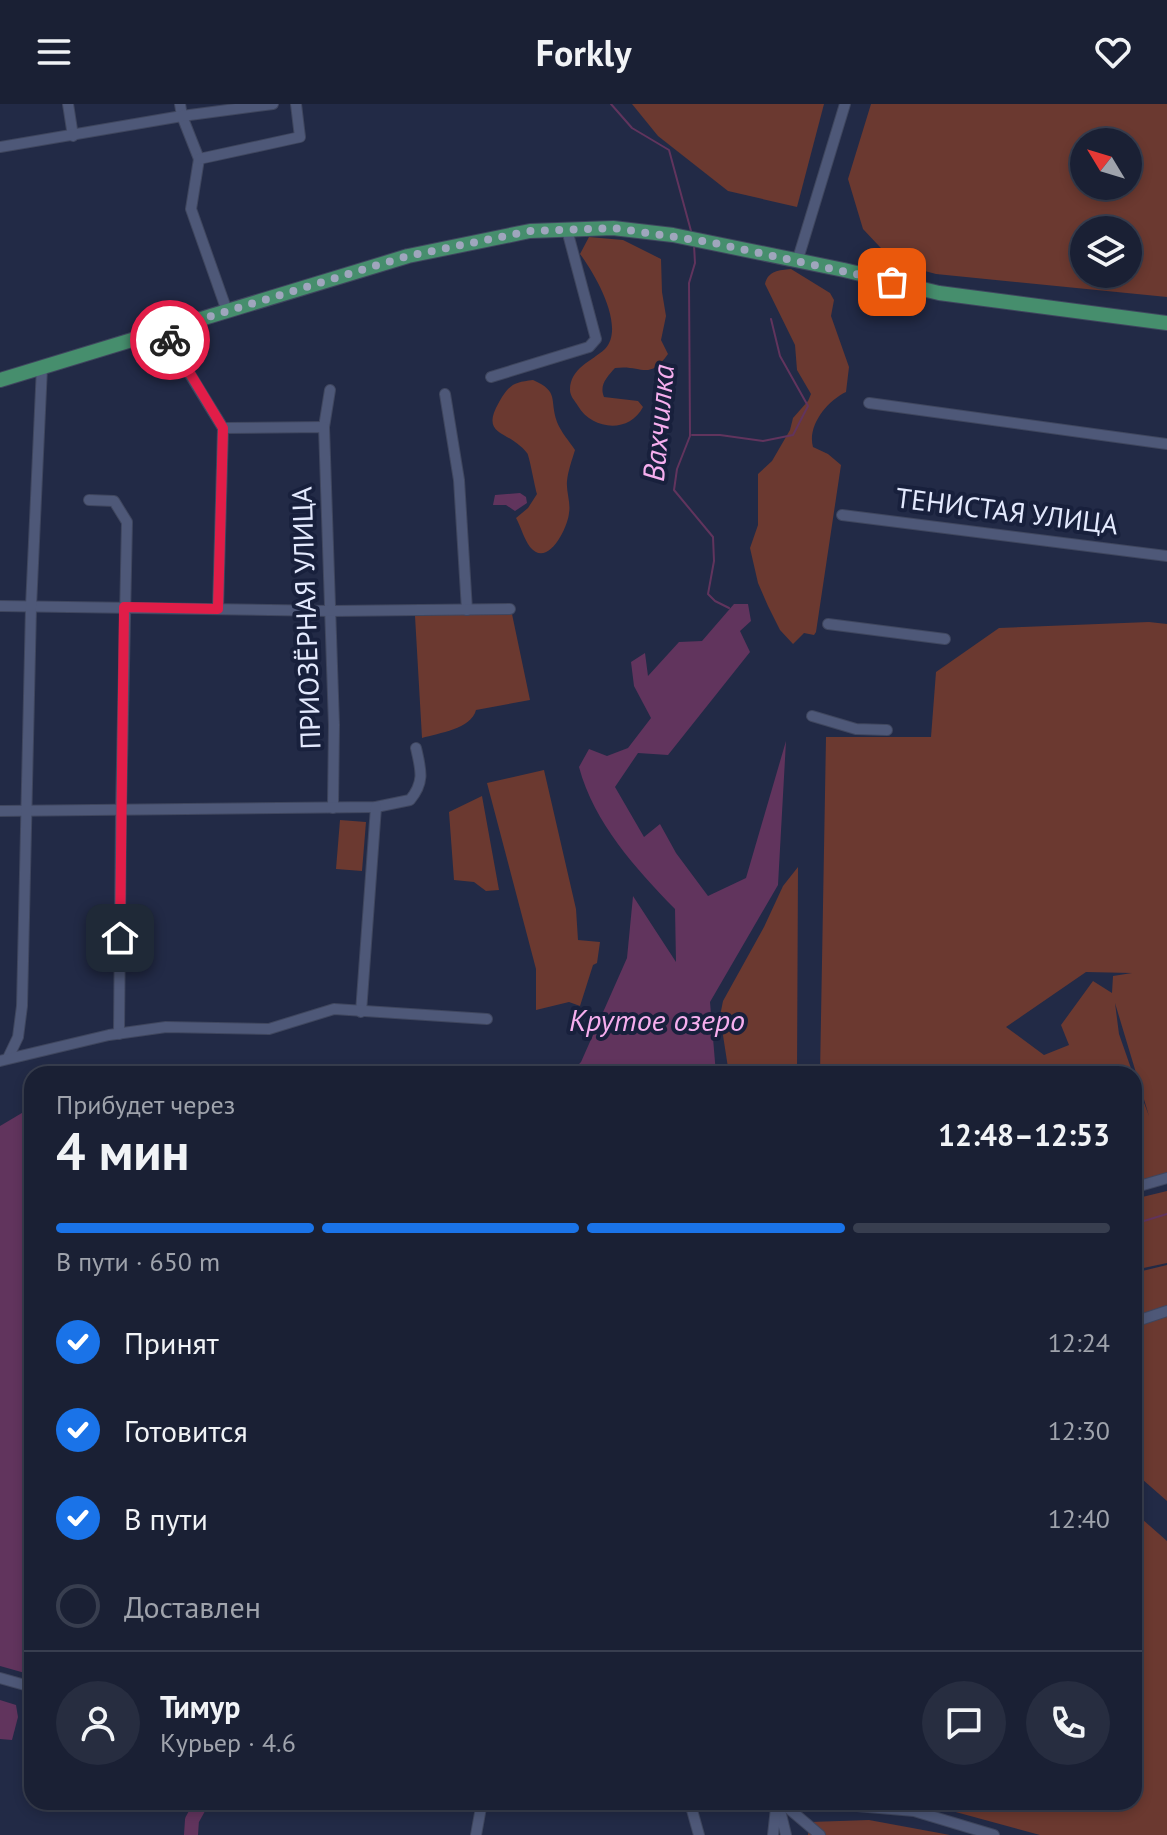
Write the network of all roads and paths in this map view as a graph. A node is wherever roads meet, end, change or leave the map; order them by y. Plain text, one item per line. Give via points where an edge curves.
1 (68, 104) edge
2 (273, 104) edge
3 (296, 104) edge
4 (845, 104) edge
5 (181, 110) edge
6 (73, 136) junction
7 (0, 147) edge
8 (199, 159) junction
9 (567, 230) junction
10 (797, 262) junction
11 (227, 311) junction
12 (1167, 323) edge
13 (166, 330) junction
14 (42, 367) junction
15 (491, 377) dead end
16 (0, 380) edge
17 (330, 390) dead end
18 (445, 394) dead end
19 (869, 403) dead end
20 (324, 427) junction
21 (223, 428) junction
22 (1167, 444) edge
23 (89, 500) dead end
24 (842, 515) dead end
25 (1167, 556) edge
26 (0, 606) edge
27 (31, 607) junction
28 (124, 607) junction
29 (218, 609) junction
30 (510, 609) dead end
31 (467, 610) junction
32 (331, 611) junction
33 (828, 624) dead end
34 (945, 639) dead end
35 (812, 716) dead end
36 (887, 730) dead end
37 (416, 748) dead end
38 (376, 807) junction
39 (333, 808) junction
40 (27, 810) junction
41 (0, 811) edge
42 (121, 811) junction
43 (361, 1012) junction
44 (487, 1019) dead end
45 (119, 1034) junction
46 (4, 1060) edge
47 (1167, 1178) edge
48 (1142, 1185) edge
49 (1167, 1311) edge
50 (1142, 1319) edge
51 (0, 1678) edge
52 (24, 1685) edge
53 (481, 1810) edge
54 (690, 1810) edge
55 (779, 1810) edge
56 (789, 1810) edge
57 (903, 1810) edge
58 (780, 1834) edge
59 (476, 1835) edge
60 (699, 1835) edge
61 (820, 1835) edge
62 (994, 1835) edge

1 - 6 street
2 - 5 street
3 - 8 street via 300,137
4 - 10 street
5 - 6 street
5 - 8 street
6 - 7 street
8 - 11 street via 191,209
9 - 10 main road via 613,228 673,235
9 - 11 main road via 530,231 408,256
9 - 15 street via 596,339 589,347
10 - 12 main road via 939,293
11 - 13 main road
13 - 14 main road
13 - 21 street
14 - 16 main road
14 - 27 street
17 - 20 street, ПРИОЗЁРНАЯ УЛИЦА
18 - 31 street via 459,480
19 - 22 street
20 - 21 street
20 - 32 street, ПРИОЗЁРНАЯ УЛИЦА
21 - 29 street
23 - 28 street via 114,501 127,522
24 - 25 street, ТЕНИСТАЯ УЛИЦА
26 - 27 street
27 - 28 street
27 - 40 street
28 - 29 street
28 - 42 street
29 - 32 street
30 - 31 street
31 - 32 street
32 - 39 street, ПРИОЗЁРНАЯ УЛИЦА
33 - 34 street
35 - 36 street via 856,729
37 - 38 street via 420,788 410,800
38 - 39 street
38 - 43 street
39 - 42 street
40 - 41 street
40 - 42 street
40 - 46 street via 22,1006 18,1037
42 - 45 street
43 - 44 street
43 - 45 street via 334,1009 269,1029 166,1027
45 - 46 street
47 - 48 street
49 - 50 street
51 - 52 street
53 - 59 street
54 - 60 street
55 - 58 street
56 - 61 street
57 - 62 street

